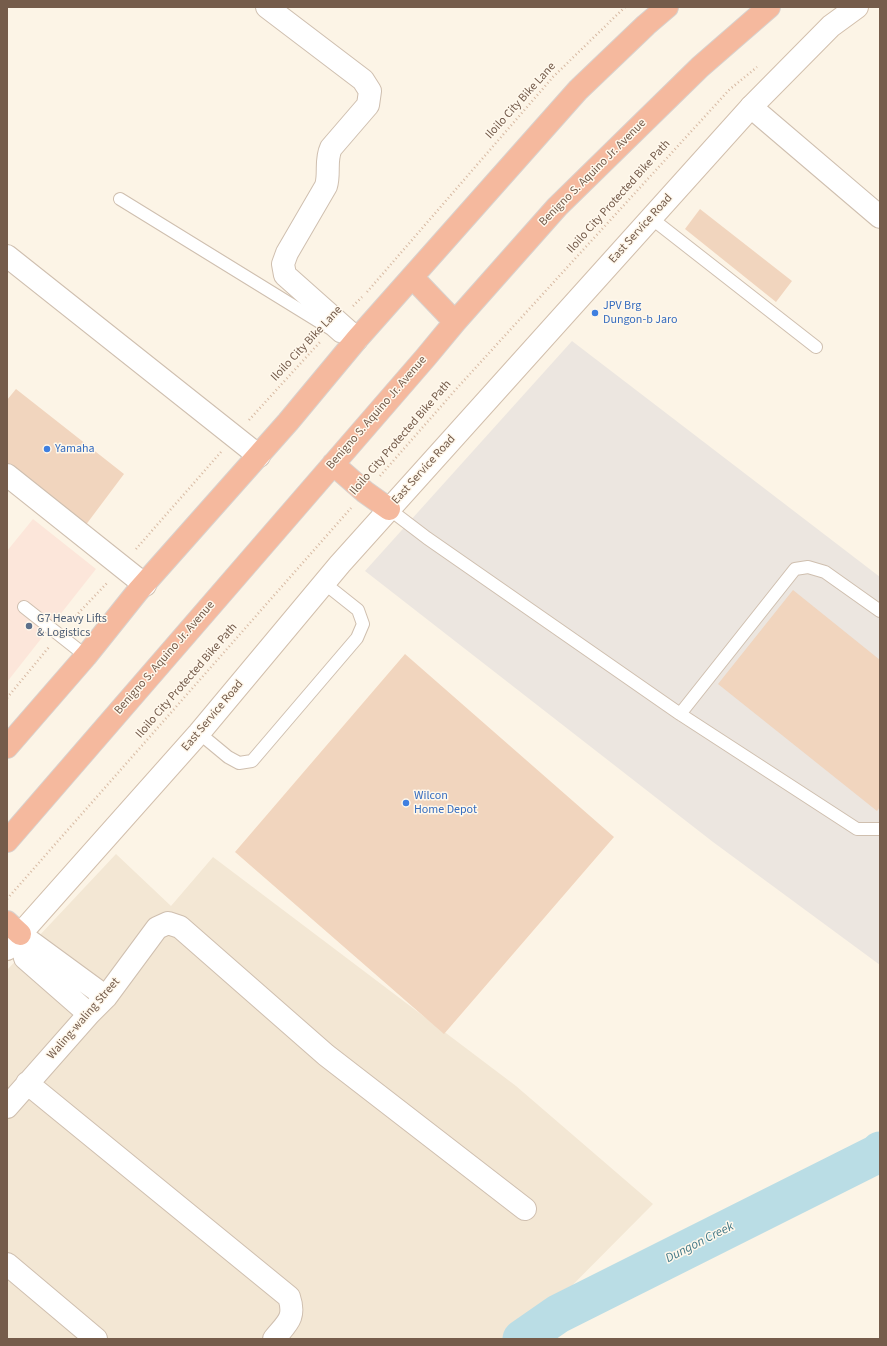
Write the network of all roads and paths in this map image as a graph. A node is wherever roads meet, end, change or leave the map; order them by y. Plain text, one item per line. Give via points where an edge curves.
1 (267, 7) edge
2 (625, 7) edge
3 (667, 7) edge
4 (769, 7) edge
5 (857, 7) edge
6 (758, 66) dead end
7 (751, 107) junction
8 (120, 199) dead end
9 (880, 217) edge
10 (651, 218) junction
11 (7, 256) edge
12 (412, 277) junction
13 (455, 322) junction
14 (335, 325) junction
15 (354, 342) junction
16 (816, 347) dead end
17 (235, 436) junction
18 (259, 456) junction
19 (332, 464) junction
20 (7, 476) edge
21 (7, 491) edge
22 (365, 492) junction
23 (389, 510) junction
24 (118, 570) junction
25 (324, 583) junction
26 (142, 588) junction
27 (24, 607) dead end
28 (880, 611) edge
29 (59, 635) junction
30 (86, 656) junction
31 (7, 698) edge
32 (680, 714) junction
33 (199, 733) junction
34 (7, 747) edge
35 (880, 829) edge
36 (7, 841) edge
37 (7, 900) edge
38 (11, 935) edge
39 (106, 997) junction
40 (89, 1014) junction
41 (27, 1083) junction
42 (7, 1107) edge
43 (525, 1209) dead end
44 (7, 1264) edge
45 (96, 1339) edge
46 (274, 1339) edge

1 - 14 street via 363,80 370,91 368,105 331,148 327,161 326,186 283,264 285,275
2 - 14 path, Iloilo City Bike Lane via 553,77 362,298
3 - 12 highway via 578,90
4 - 13 highway, Benigno S. Aquino Jr. Avenue via 700,67 557,207
5 - 7 street, East Service Road via 831,26
6 - 22 path, Iloilo City Protected Bike Path via 729,90
7 - 9 street
7 - 10 street, East Service Road
8 - 14 lane
10 - 16 lane
10 - 23 street, East Service Road
11 - 17 street
12 - 13 highway
12 - 15 highway
13 - 19 highway, Benigno S. Aquino Jr. Avenue
14 - 15 street
14 - 17 path, Iloilo City Bike Lane
15 - 18 highway
17 - 18 street
17 - 24 path, Iloilo City Bike Lane
18 - 26 highway
19 - 22 highway
19 - 36 highway, Benigno S. Aquino Jr. Avenue
20 - 24 street
21 - 24 lane via 10,490
22 - 23 highway
22 - 37 path, Iloilo City Protected Bike Path
23 - 25 street, East Service Road
23 - 32 lane
24 - 26 street
24 - 29 path, Iloilo City Bike Lane
25 - 33 street, East Service Road
25 - 33 lane via 358,610 363,624 357,638 252,761 240,763 228,757
26 - 30 highway
27 - 29 lane
28 - 32 lane via 825,572 808,567 795,569
29 - 30 lane
29 - 31 path, Iloilo City Bike Lane
30 - 34 highway
32 - 35 lane via 856,829
33 - 38 street, East Service Road
38 - 39 street
38 - 40 street via 25,958
39 - 40 street, Waling-waling Street
39 - 43 street, Waling-waling Street via 157,928 168,923 180,927 326,1055
40 - 41 street, Waling-waling Street
41 - 42 street, Waling-waling Street
41 - 46 street via 289,1297 293,1307 291,1318
44 - 45 street

